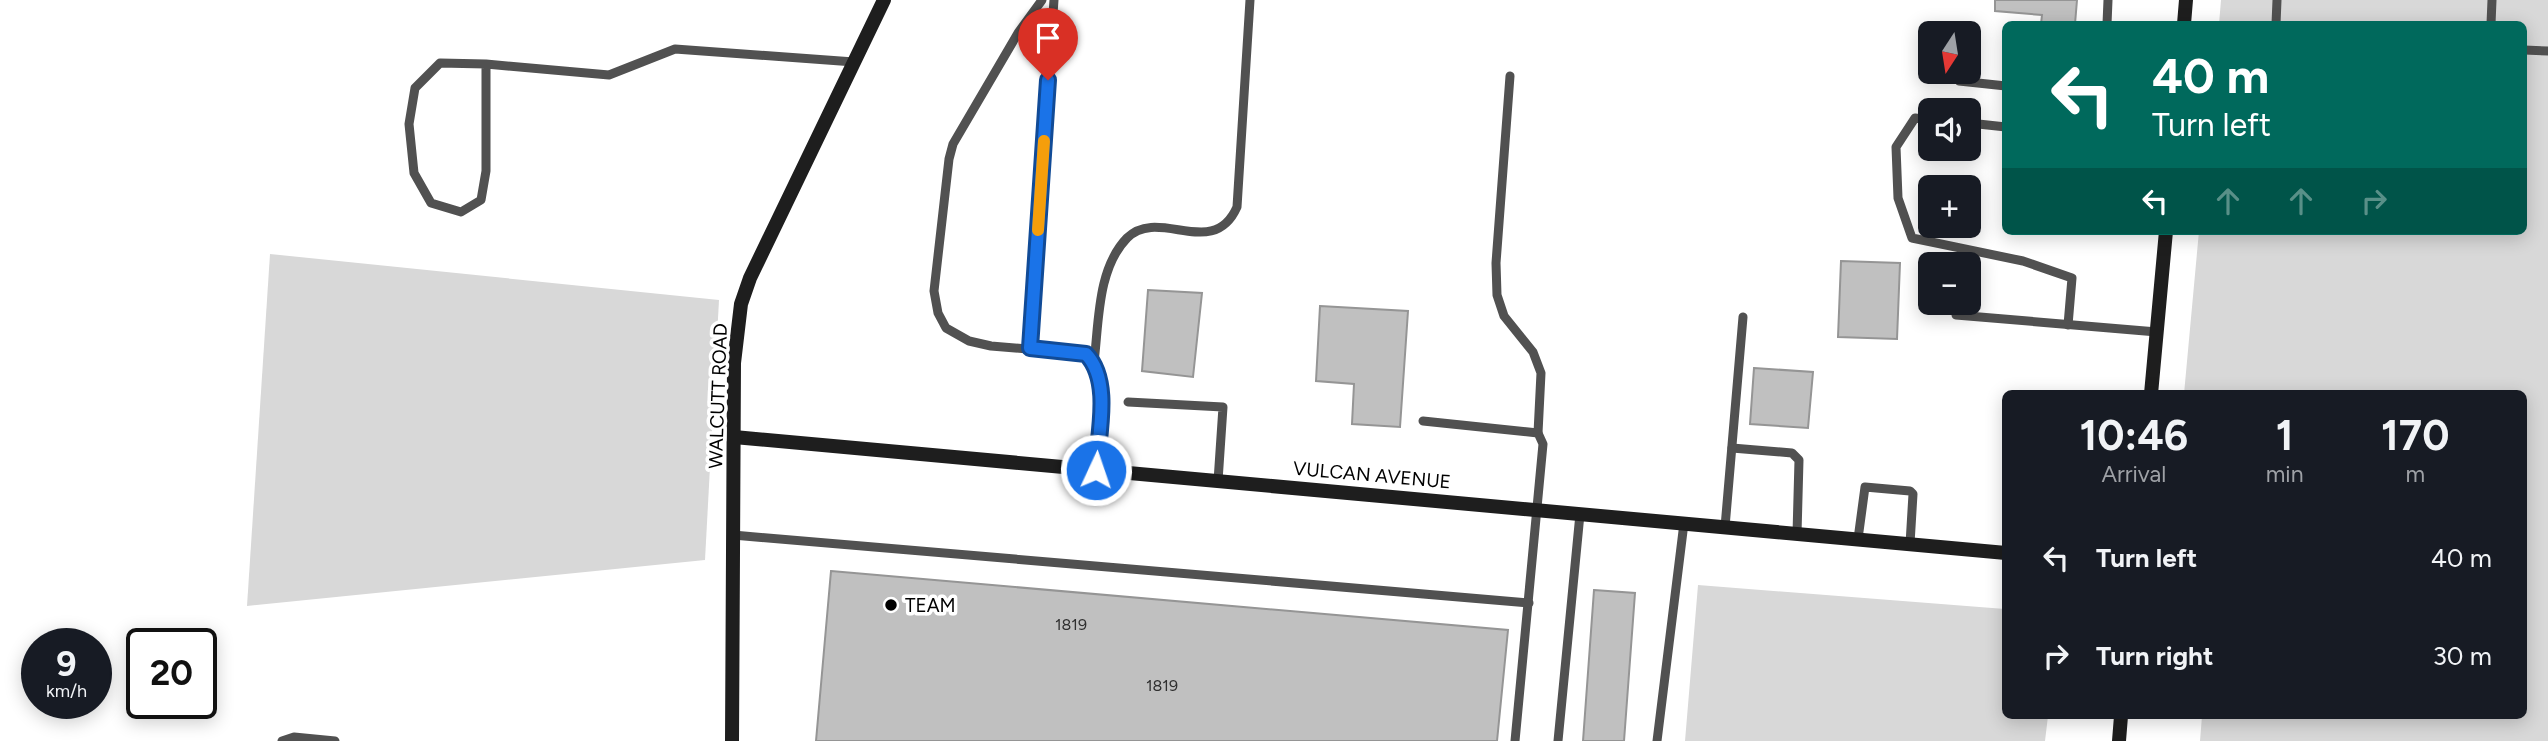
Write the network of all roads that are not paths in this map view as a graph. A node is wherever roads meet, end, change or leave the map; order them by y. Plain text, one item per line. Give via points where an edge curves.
1 (884, 0) edge
2 (1042, 0) edge
3 (1054, 0) edge
4 (1250, 0) edge
5 (2108, 0) edge
6 (2186, 0) edge
7 (2277, 0) edge
8 (2492, 0) edge
9 (2107, 21) edge
10 (2184, 21) edge
11 (2276, 21) edge
12 (2491, 21) edge
13 (2527, 50) edge
14 (2548, 51) edge
15 (854, 62) junction
16 (486, 64) junction
17 (1510, 76) dead end
18 (1981, 83) edge
19 (2002, 86) edge
20 (1918, 118) edge
21 (1981, 125) edge
22 (2002, 127) edge
23 (2166, 235) edge
24 (1956, 315) dead end
25 (1743, 317) dead end
26 (2068, 326) junction
27 (2157, 332) junction
28 (1030, 348) junction
29 (1094, 362) junction
30 (2151, 390) edge
31 (1128, 401) dead end
32 (1423, 421) dead end
33 (1538, 433) junction
34 (734, 437) junction
35 (1732, 448) junction
36 (1096, 470) junction
37 (1218, 481) junction
38 (1537, 510) junction
39 (1580, 514) junction
40 (1684, 523) junction
41 (1725, 527) junction
42 (1797, 534) junction
43 (733, 535) junction
44 (1858, 539) junction
45 (1910, 544) junction
46 (2002, 553) edge
47 (1529, 603) junction
48 (2121, 719) edge
49 (282, 741) edge
50 (335, 741) edge
51 (732, 741) edge
52 (1515, 741) edge
53 (1558, 741) edge
54 (1657, 741) edge
55 (2119, 741) edge

1 - 15 street, WALCUTT ROAD
2 - 28 lane via 953,144 934,291 946,328 969,341
3 - 28 lane
4 - 29 lane via 1234,214 1218,230 1148,227 1128,237 1104,282
5 - 9 lane
6 - 10 street
7 - 11 lane
8 - 12 lane
13 - 14 lane
15 - 16 lane via 675,48 609,75
15 - 34 street, WALCUTT ROAD via 776,219 741,304 734,363
16 - 16 lane via 440,64 415,88 409,124 414,173 431,203 461,212 481,200
17 - 33 lane via 1497,295 1504,316 1534,352 1541,373
18 - 19 lane
20 - 26 lane via 1896,147 1898,198 1912,238 2022,261 2072,278
21 - 22 lane
23 - 27 street
24 - 26 lane
25 - 35 lane
26 - 27 lane
27 - 30 street
28 - 29 lane via 1086,354
29 - 36 lane via 1100,379
31 - 37 lane via 1223,407
32 - 33 lane
33 - 38 lane via 1542,444
34 - 36 street, VULCAN AVENUE
34 - 43 street, WALCUTT ROAD
35 - 41 lane
35 - 42 lane via 1792,453 1799,460
36 - 37 street, VULCAN AVENUE
37 - 38 street, VULCAN AVENUE
38 - 39 street, VULCAN AVENUE
38 - 47 lane
39 - 40 street, VULCAN AVENUE
39 - 53 lane
40 - 41 street, VULCAN AVENUE
40 - 54 lane
41 - 42 street, VULCAN AVENUE
42 - 44 street, VULCAN AVENUE
43 - 47 lane
43 - 51 street, WALCUTT ROAD
44 - 45 street, VULCAN AVENUE
44 - 45 lane via 1864,487 1909,491 1913,494
45 - 46 street, VULCAN AVENUE
47 - 52 lane
48 - 55 street
49 - 50 lane via 294,737

